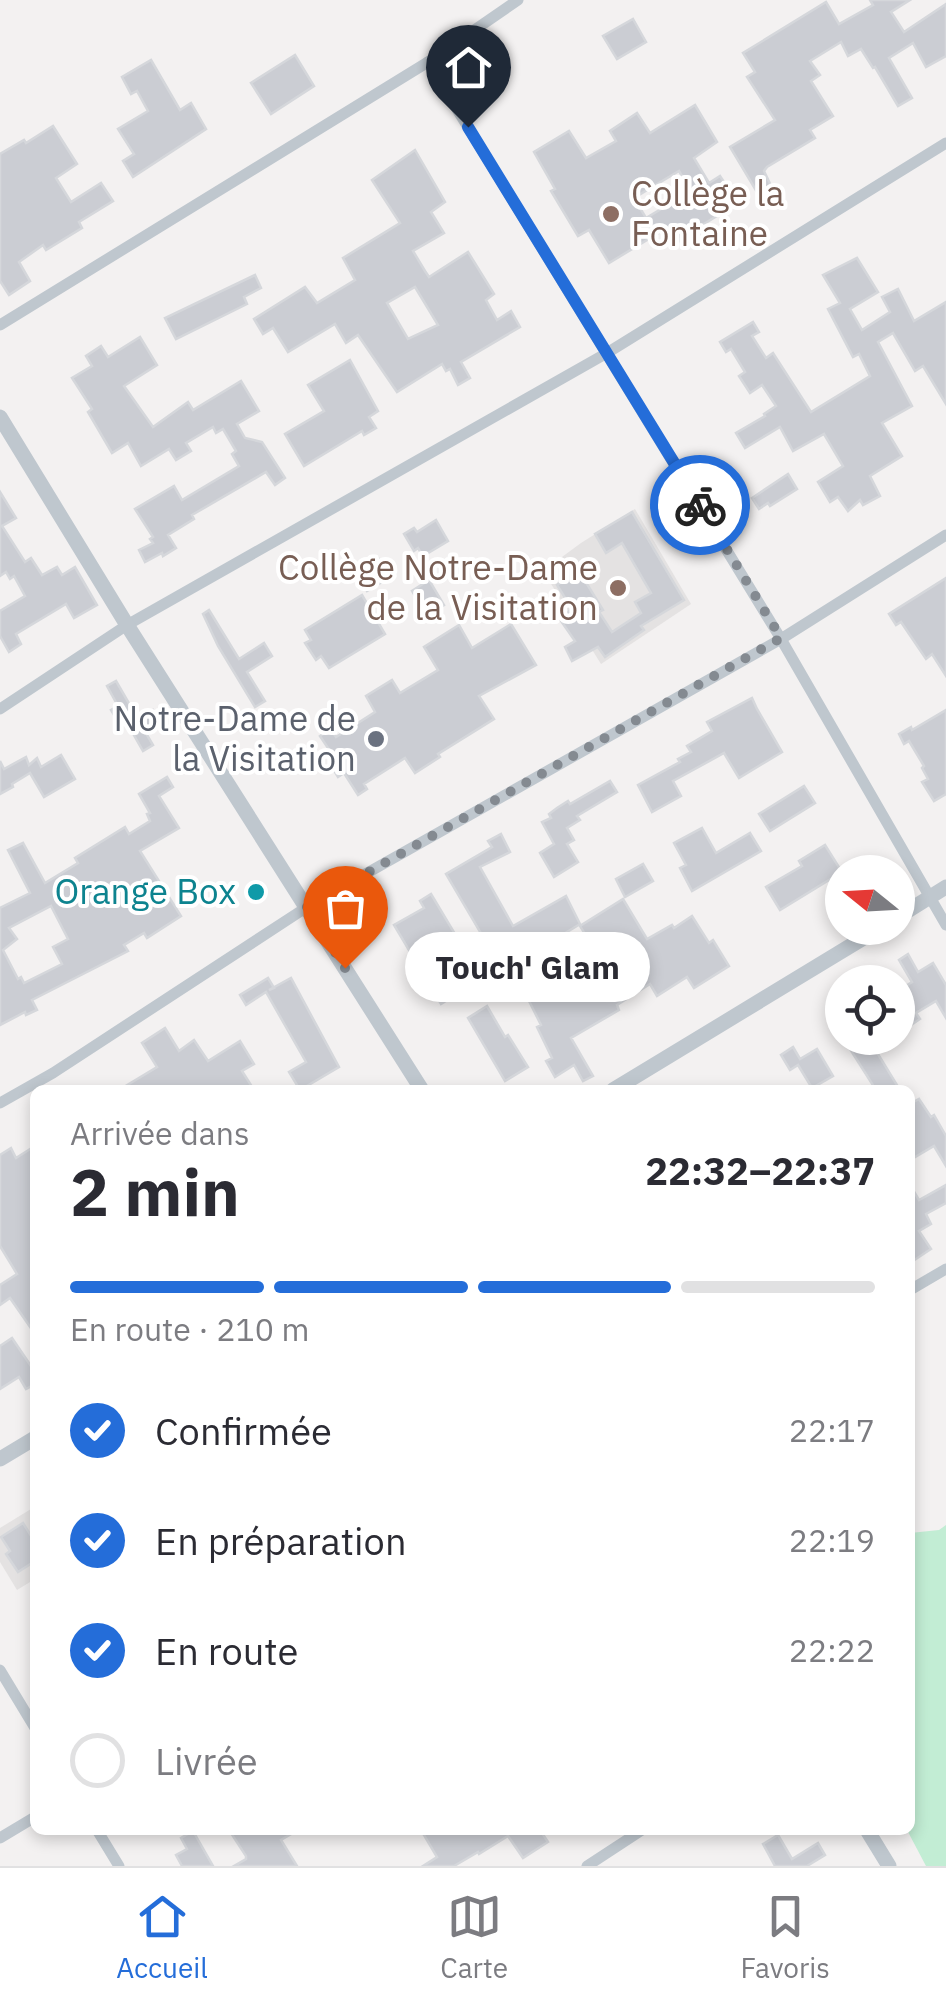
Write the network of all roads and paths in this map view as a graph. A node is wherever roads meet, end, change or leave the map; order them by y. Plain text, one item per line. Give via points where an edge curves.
1 (518, 0) edge
2 (428, 62) junction
3 (946, 143) edge
4 (0, 325) edge
5 (607, 353) junction
6 (0, 416) edge
7 (946, 535) edge
8 (127, 625) junction
9 (781, 638) junction
10 (0, 709) edge
11 (946, 887) edge
12 (930, 898) junction
13 (307, 907) junction
14 (915, 907) edge
15 (946, 925) edge
16 (852, 945) edge
17 (30, 1085) edge
18 (31, 1085) edge
19 (419, 1085) edge
20 (621, 1085) edge
21 (0, 1103) edge
22 (946, 1269) edge
23 (915, 1287) edge
24 (30, 1441) edge
25 (0, 1460) edge
26 (0, 1670) edge
27 (30, 1720) edge
28 (30, 1820) edge
29 (100, 1835) edge
30 (634, 1835) edge
31 (870, 1835) edge
32 (0, 1838) edge
33 (119, 1866) edge
34 (588, 1866) edge
35 (889, 1866) edge

1 - 2 street
2 - 4 street
2 - 5 street
3 - 5 street
5 - 8 street
5 - 9 street
6 - 8 street
7 - 9 street
8 - 10 street
8 - 13 street
9 - 12 street
9 - 13 street
11 - 12 street
12 - 14 street
12 - 15 street
13 - 18 street
13 - 19 street
16 - 20 street
17 - 21 street
22 - 23 street
24 - 25 street
26 - 27 street
28 - 32 street
29 - 33 street
30 - 34 street
31 - 35 street

